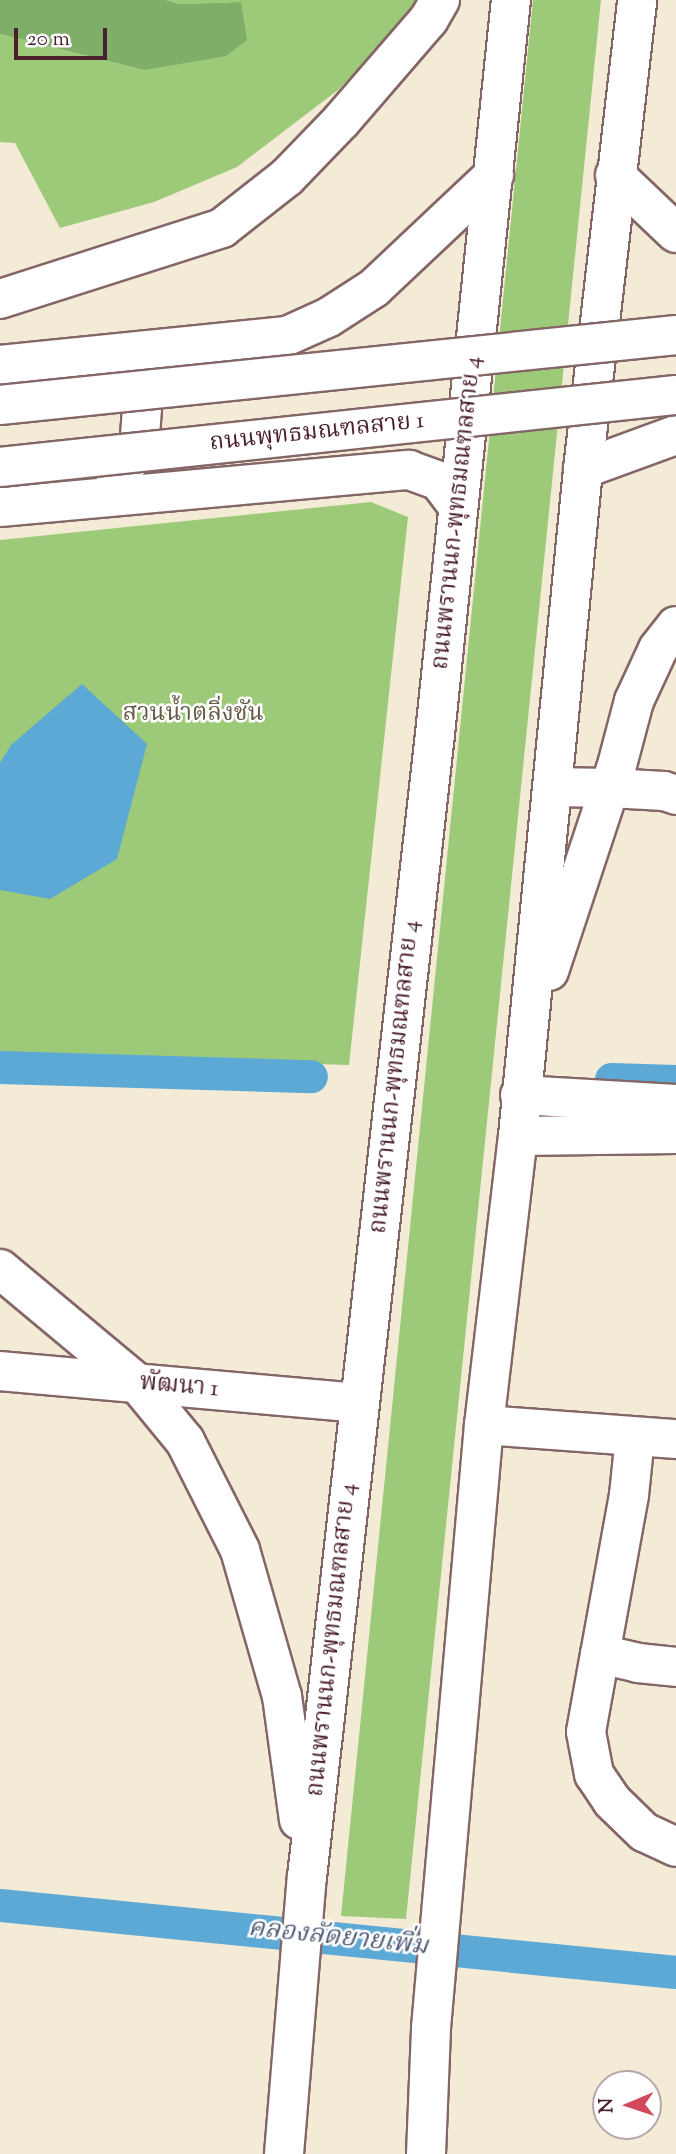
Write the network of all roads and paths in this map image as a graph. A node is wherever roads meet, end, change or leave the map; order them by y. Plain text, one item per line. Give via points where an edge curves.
1 (440, 0) edge
2 (511, 0) edge
3 (637, 0) edge
4 (494, 175) junction
5 (615, 175) junction
6 (676, 233) edge
7 (0, 299) edge
8 (676, 335) edge
9 (88, 354) junction
10 (0, 365) edge
11 (676, 395) edge
12 (0, 405) edge
13 (676, 435) edge
14 (0, 467) edge
15 (583, 469) junction
16 (78, 498) junction
17 (457, 505) junction
18 (0, 507) edge
19 (676, 626) edge
20 (552, 787) junction
21 (610, 788) junction
22 (676, 795) edge
23 (526, 1039) junction
24 (520, 1095) junction
25 (676, 1104) edge
26 (676, 1134) edge
27 (518, 1136) junction
28 (0, 1269) edge
29 (0, 1371) edge
30 (138, 1384) junction
31 (359, 1403) junction
32 (484, 1425) junction
33 (635, 1437) junction
34 (676, 1439) edge
35 (600, 1654) junction
36 (676, 1667) edge
37 (676, 1847) edge
38 (307, 1877) junction
39 (284, 2154) edge
40 (426, 2154) edge

1 - 7 main road via 429,19 341,121 287,177 222,228
2 - 4 main road, ถนนพรานนก-พุทธมณฑลสาย 4
3 - 5 main road
4 - 9 main road via 374,288 287,337
4 - 17 main road, ถนนพรานนก-พุทธมณฑลสาย 4
5 - 6 main road
5 - 15 main road
8 - 12 main road, bridge
9 - 10 main road
9 - 16 main road via 118,366 142,408 139,450 121,473
11 - 14 main road, ถนนพุทธมณฑลสาย 1, bridge
13 - 15 main road
15 - 20 main road
16 - 17 main road via 409,470 439,481
16 - 18 main road
17 - 31 main road, ถนนพรานนก-พุทธมณฑลสาย 4
19 - 21 main road via 658,649 634,701
20 - 21 main road
20 - 23 main road
21 - 22 main road
21 - 23 main road
23 - 24 main road
24 - 25 main road
24 - 27 main road
26 - 27 main road
27 - 32 main road
28 - 30 main road
29 - 30 main road, พัฒนา 1
30 - 31 main road, พัฒนา 1
30 - 38 main road via 185,1441 240,1550 282,1696
31 - 38 main road, ถนนพรานนก-พุทธมณฑลสาย 4
32 - 33 main road
32 - 40 main road via 431,2028
33 - 34 main road
33 - 35 main road
35 - 36 main road
35 - 37 main road via 586,1732 594,1774 612,1801 644,1832
38 - 39 main road, ถนนพรานนก-พุทธมณฑลสาย 4

